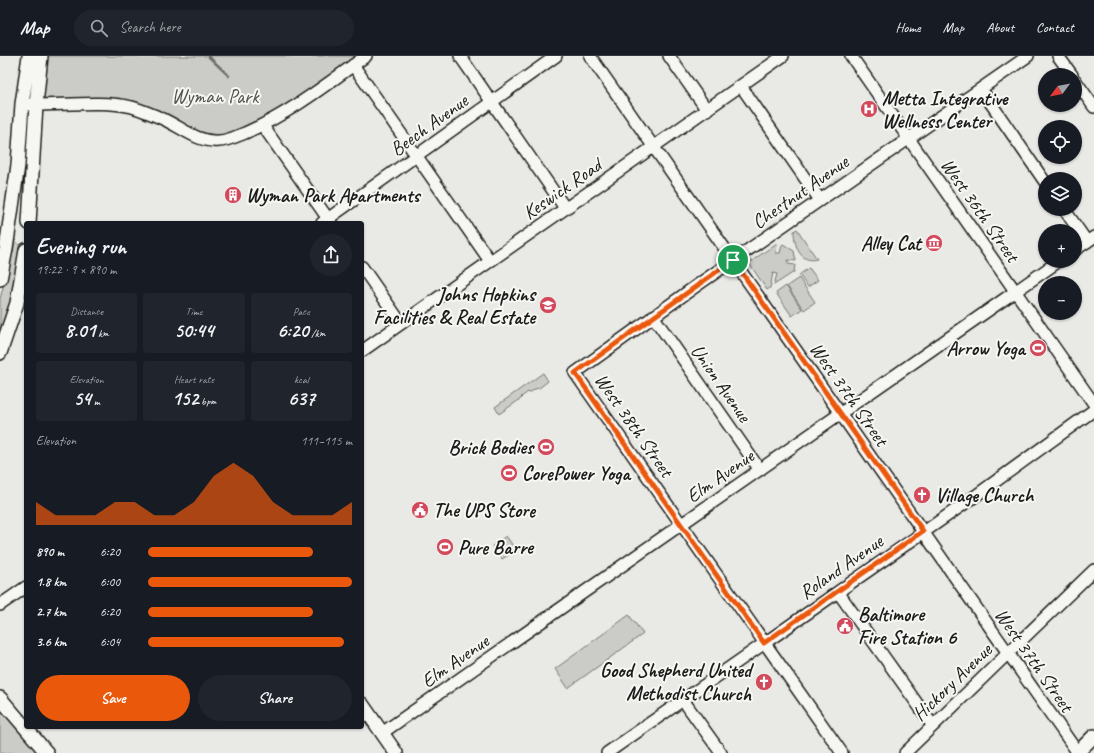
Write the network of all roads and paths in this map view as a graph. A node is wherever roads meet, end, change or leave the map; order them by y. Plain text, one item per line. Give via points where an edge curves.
1 (29, 56) edge
2 (41, 56) edge
3 (366, 56) edge
4 (460, 56) edge
5 (556, 56) edge
6 (590, 56) edge
7 (669, 56) edge
8 (783, 56) edge
9 (850, 56) edge
10 (1028, 56) edge
11 (1058, 56) edge
12 (353, 65) junction
13 (1067, 68) edge
14 (741, 86) junction
15 (981, 89) junction
16 (1082, 90) edge
17 (491, 103) junction
18 (22, 104) junction
19 (42, 105) junction
20 (1094, 107) edge
21 (707, 110) junction
22 (263, 126) junction
23 (909, 138) junction
24 (653, 146) junction
25 (416, 156) junction
26 (18, 166) junction
27 (1038, 172) edge
28 (820, 200) junction
29 (565, 208) junction
30 (1070, 216) edge
31 (29, 221) edge
32 (326, 221) edge
33 (328, 221) edge
34 (24, 223) edge
35 (1090, 239) edge
36 (733, 260) junction
37 (490, 261) junction
38 (24, 262) edge
39 (1050, 268) edge
40 (364, 270) edge
41 (0, 279) edge
42 (1016, 292) junction
43 (653, 316) junction
44 (401, 323) junction
45 (364, 350) edge
46 (0, 353) edge
47 (575, 373) joint
48 (1094, 404) edge
49 (1094, 410) edge
50 (841, 414) junction
51 (760, 470) junction
52 (682, 525) junction
53 (923, 531) junction
54 (1094, 570) edge
55 (24, 588) edge
56 (838, 592) junction
57 (0, 605) edge
58 (764, 643) junction
59 (1008, 653) junction
60 (0, 698) edge
61 (683, 700) junction
62 (364, 707) edge
63 (24, 726) edge
64 (933, 726) junction
65 (26, 729) edge
66 (382, 733) junction
67 (1092, 742) edge
68 (47, 753) edge
69 (396, 753) edge
70 (607, 753) edge
71 (721, 753) edge
72 (842, 753) edge
73 (905, 753) edge
74 (1077, 753) edge

1 - 18 main road
2 - 19 main road via 38,85
3 - 12 street
4 - 17 street
5 - 17 street, Beech Avenue
6 - 24 street, West 37th Street
7 - 21 street
8 - 14 street, Keswick Road
9 - 23 street, West 36th Street
10 - 15 street, Chestnut Avenue
11 - 13 street
12 - 22 street
12 - 25 street
14 - 21 street, Keswick Road
14 - 28 street
15 - 23 street, Chestnut Avenue
15 - 27 street
16 - 20 street
17 - 25 street, Beech Avenue
17 - 29 street
18 - 19 street
18 - 26 main road
19 - 22 street via 89,104 132,108 211,141 230,139
19 - 31 main road
21 - 24 street, Keswick Road
22 - 32 street
23 - 28 street, Chestnut Avenue
23 - 42 street, West 36th Street
24 - 29 street, Keswick Road
24 - 36 street, West 37th Street
25 - 33 street, Beech Avenue
25 - 37 street
26 - 34 main road via 19,213
26 - 41 main road
28 - 36 street, Chestnut Avenue
29 - 37 street, Keswick Road
30 - 35 street
36 - 43 street, Chestnut Avenue
36 - 50 street, West 37th Street
37 - 44 street, Keswick Road
38 - 46 main road via 17,303
39 - 42 street, Elm Avenue
40 - 44 street
42 - 48 street, West 36th Street
42 - 50 street, Elm Avenue
43 - 47 street, Chestnut Avenue
43 - 51 street, Union Avenue
44 - 45 street, Keswick Road
47 - 52 street, West 38th Street
49 - 53 street, Roland Avenue
50 - 51 street, Elm Avenue
50 - 53 street, West 37th Street
51 - 52 street, Elm Avenue
52 - 58 street, West 38th Street
52 - 66 street, Elm Avenue
53 - 56 street, Roland Avenue
53 - 59 street, West 37th Street
54 - 59 street, Hickory Avenue
55 - 57 street
56 - 58 street, Roland Avenue
56 - 64 street
58 - 61 street, Roland Avenue
58 - 72 street, West 38th Street
59 - 64 street, Hickory Avenue
59 - 74 street, West 37th Street
60 - 63 main road
61 - 70 street, Roland Avenue
61 - 71 street
62 - 66 main road
64 - 73 street, Hickory Avenue
65 - 68 main road
66 - 69 main road
67 - 74 main road

